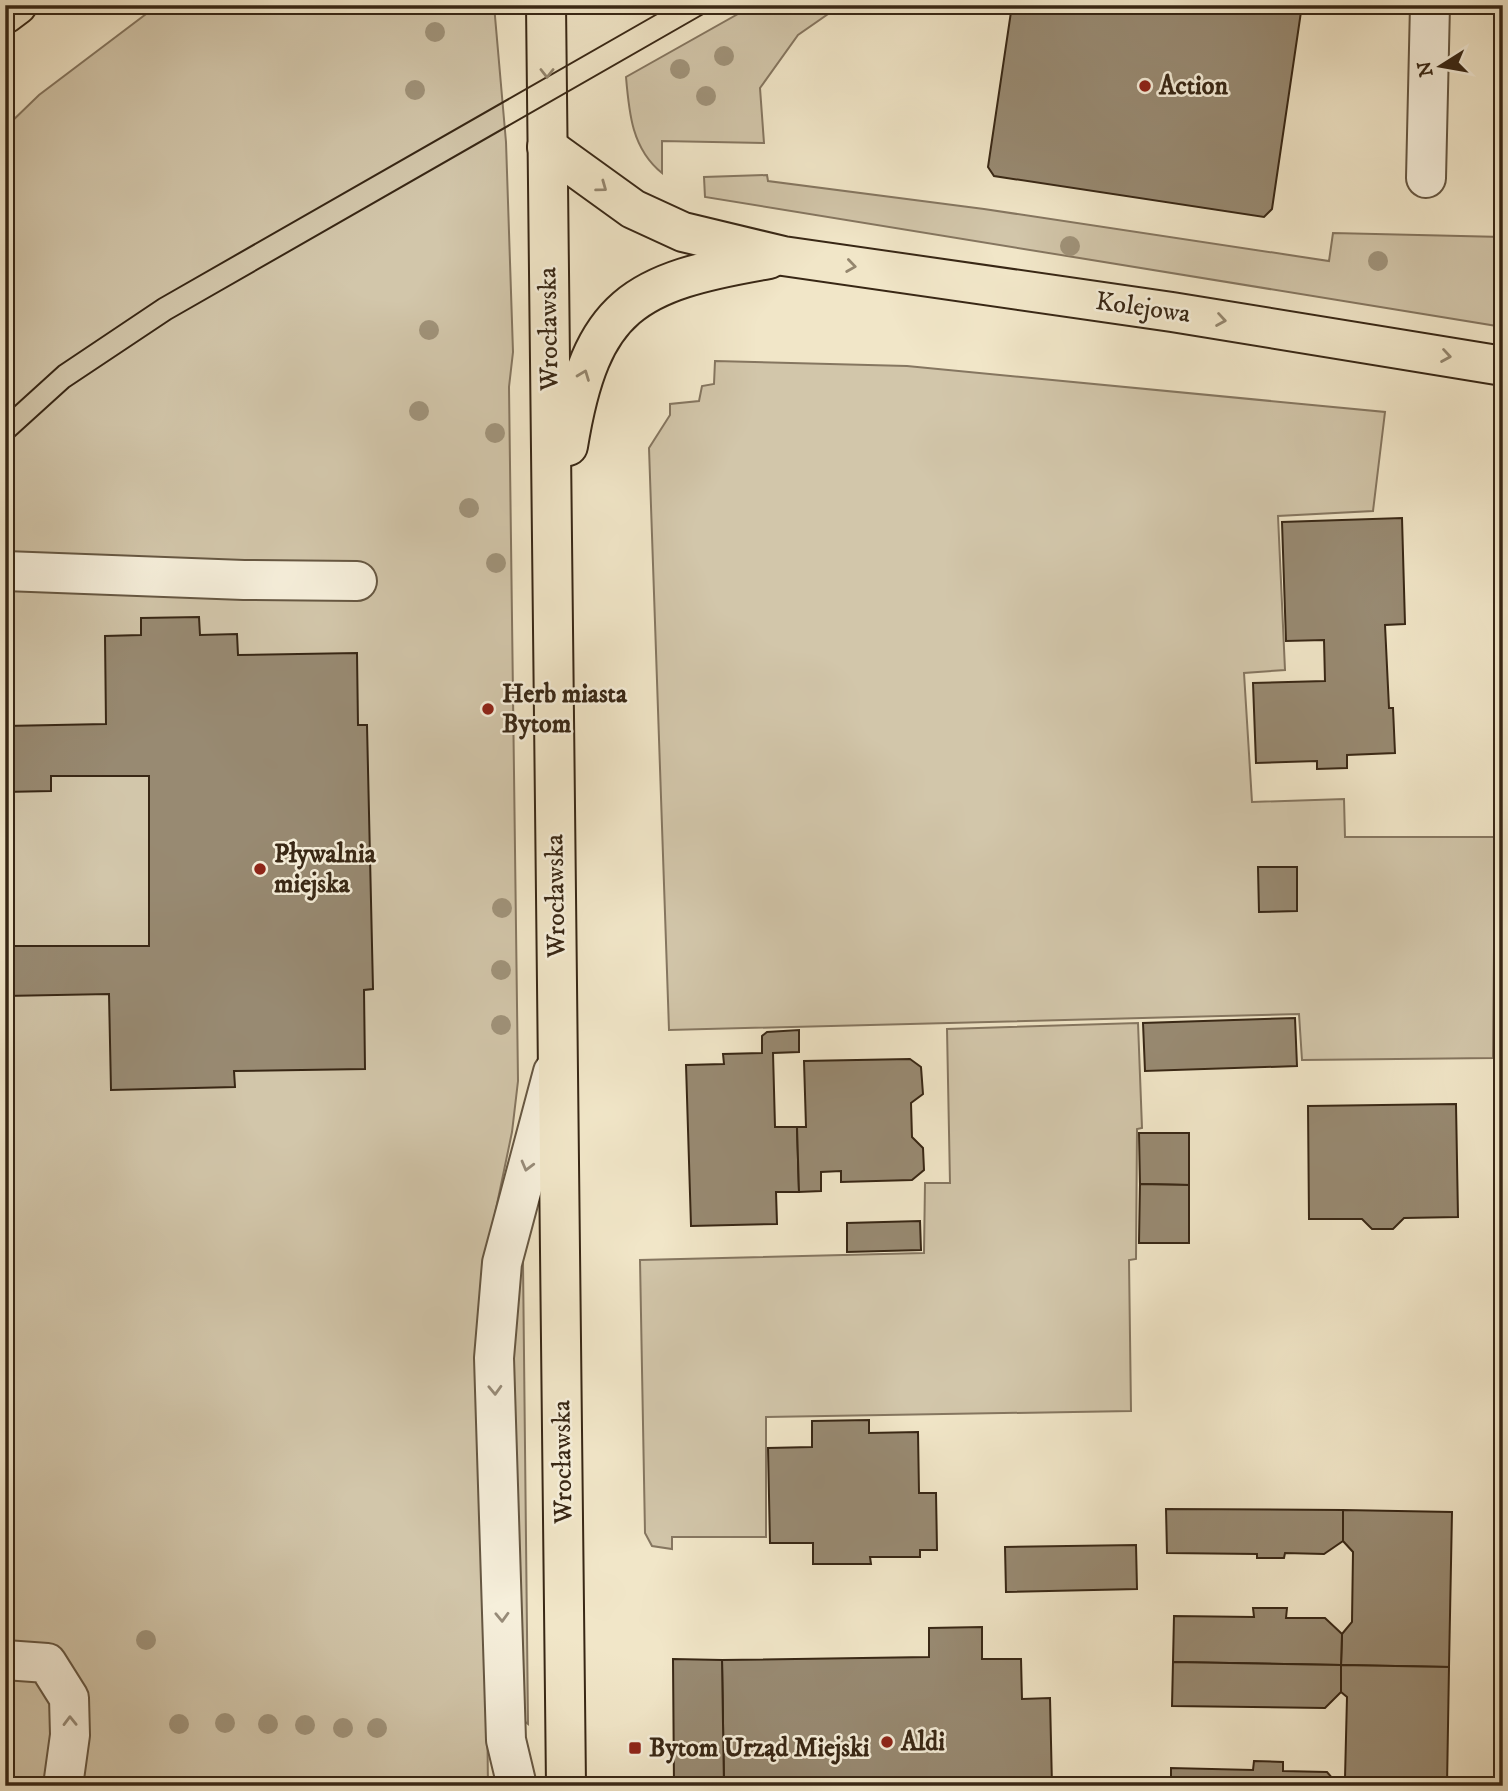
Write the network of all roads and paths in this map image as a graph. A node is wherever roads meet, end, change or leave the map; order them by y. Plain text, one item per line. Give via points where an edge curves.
1 (17, 5) edge
2 (547, 5) edge
3 (1430, 5) edge
4 (5, 14) edge
5 (547, 147) junction
6 (1426, 178) dead end
7 (783, 257) junction
8 (1503, 366) edge
9 (552, 538) junction
10 (5, 571) edge
11 (357, 581) dead end
12 (558, 1053) junction
13 (5, 1660) edge
14 (63, 1786) edge
15 (517, 1786) edge
16 (566, 1786) edge

1 - 4 main road
2 -> 5 main road, Wrocławska
3 - 6 street
5 -> 7 main road, Kolejowa via 633,209 683,232
5 - 9 main road, Wrocławska
7 -> 8 main road, Kolejowa via 1172,312
9 -> 7 main road, Kolejowa via 576,398 597,344 622,310 672,280
9 - 12 main road, Wrocławska
10 - 11 street
12 -> 15 street via 502,1263 494,1358 506,1740
12 - 16 main road, Wrocławska
14 -> 13 street via 70,1735 69,1698 47,1663

